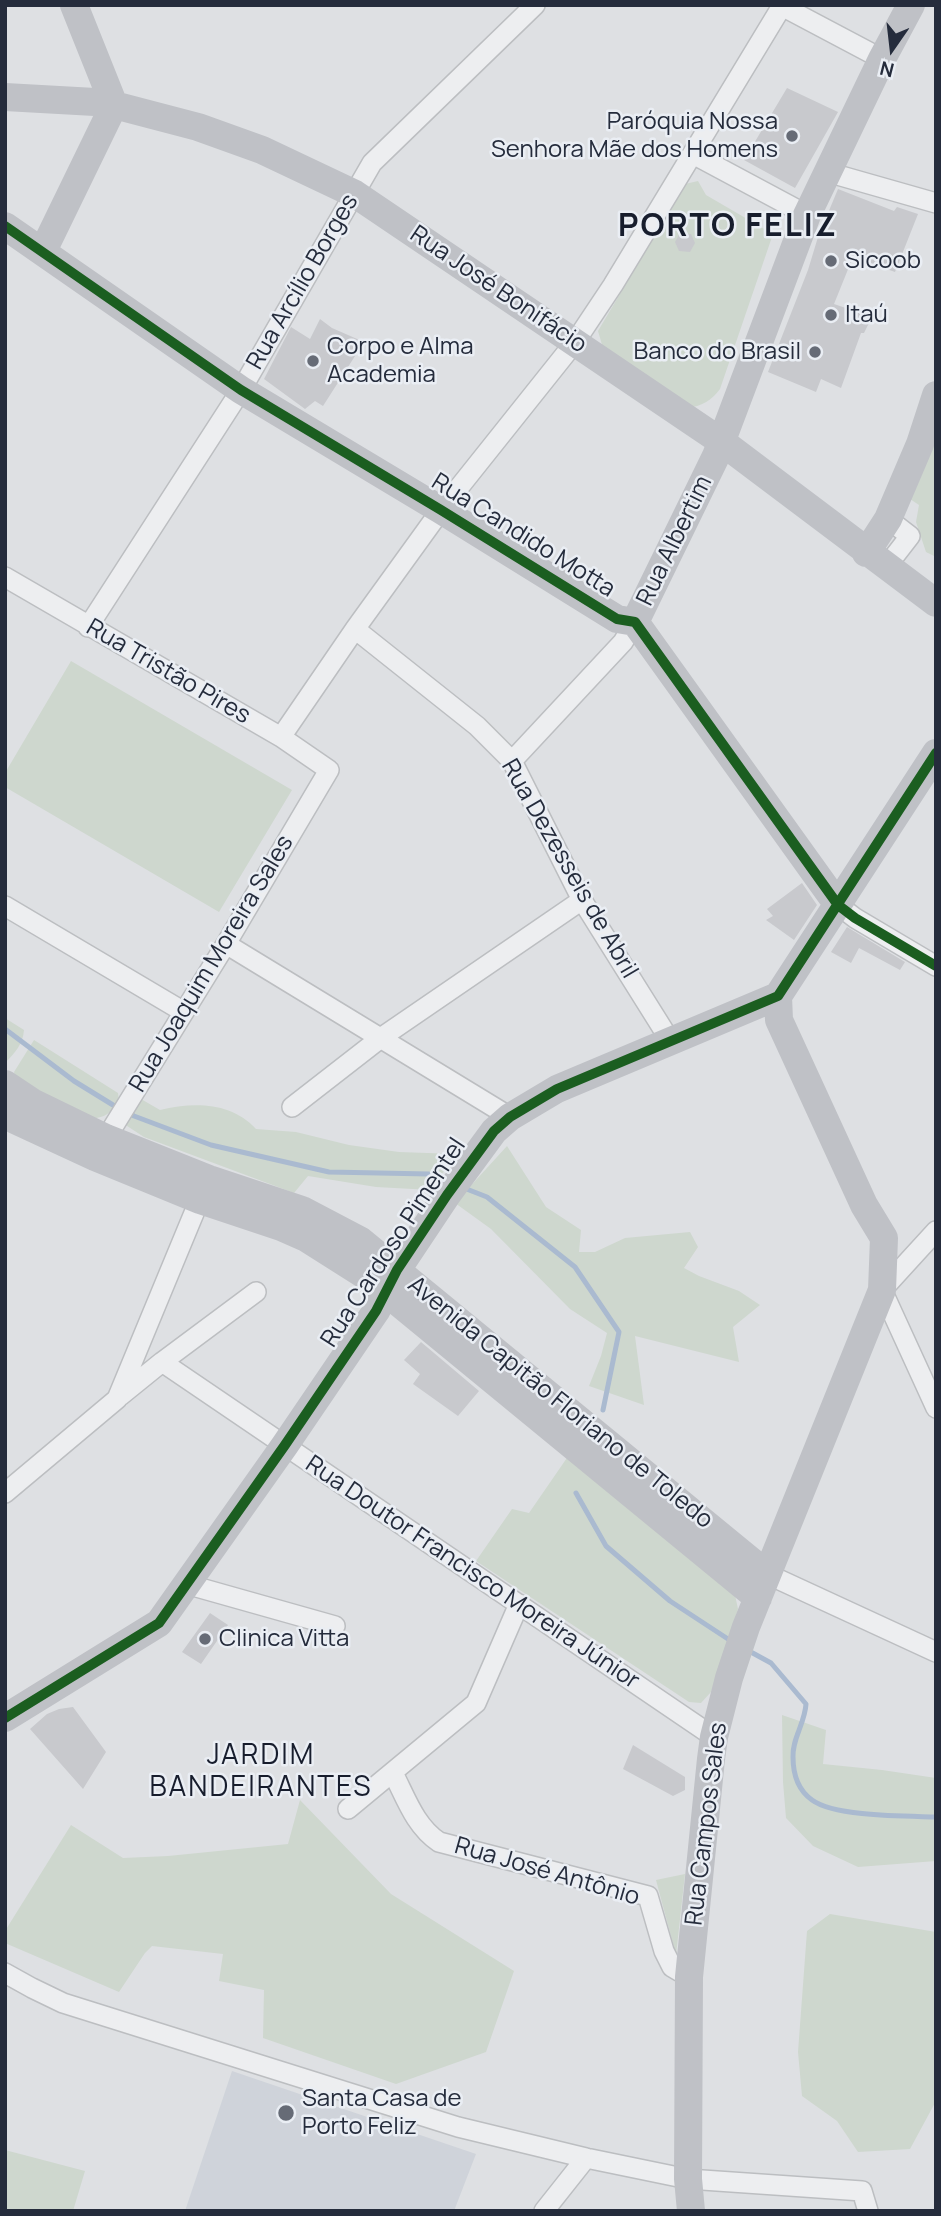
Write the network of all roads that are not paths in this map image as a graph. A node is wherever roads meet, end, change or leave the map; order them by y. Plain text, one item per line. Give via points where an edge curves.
1 (74, 5) edge
2 (535, 5) edge
3 (911, 5) edge
4 (781, 6) edge
5 (882, 58) junction
6 (5, 97) edge
7 (114, 105) junction
8 (692, 154) junction
9 (827, 172) junction
10 (355, 194) junction
11 (936, 203) edge
12 (807, 215) junction
13 (5, 226) edge
14 (43, 251) junction
15 (575, 342) junction
16 (241, 390) junction
17 (936, 395) edge
18 (722, 442) junction
19 (441, 510) junction
20 (876, 560) junction
21 (5, 577) edge
22 (936, 603) edge
23 (635, 622) junction
24 (88, 627) junction
25 (355, 629) junction
26 (281, 737) junction
27 (936, 753) edge
28 (512, 761) junction
29 (329, 771) joint
30 (582, 900) junction
31 (838, 905) junction
32 (5, 906) edge
33 (226, 944) junction
34 (936, 966) edge
35 (778, 996) junction
36 (184, 1012) junction
37 (382, 1037) junction
38 (671, 1042) junction
39 (5, 1084) edge
40 (292, 1107) dead end
41 (510, 1116) junction
42 (8, 1121) edge
43 (106, 1139) junction
44 (204, 1189) junction
45 (936, 1231) edge
46 (392, 1281) junction
47 (883, 1290) junction
48 (256, 1292) dead end
49 (162, 1362) junction
50 (515, 1383) junction
51 (117, 1399) junction
52 (936, 1408) edge
53 (285, 1445) junction
54 (5, 1493) edge
55 (186, 1584) junction
56 (763, 1586) junction
57 (519, 1604) junction
58 (335, 1626) dead end
59 (936, 1651) edge
60 (5, 1718) edge
61 (714, 1737) junction
62 (393, 1773) junction
63 (348, 1809) dead end
64 (5, 1973) edge
65 (689, 1977) junction
66 (586, 2158) junction
67 (688, 2179) junction
68 (544, 2211) edge
69 (691, 2211) edge
70 (868, 2211) edge

1 - 7 street
2 - 10 street, Rua Arcílio Borges via 372,163
3 - 5 street, Rua Albertim
4 - 5 street
4 - 8 street
5 - 9 street, Rua Albertim
6 - 7 street, Rua José Bonifácio
7 - 10 street, Rua José Bonifácio via 234,138
7 - 14 street
8 - 12 street
8 - 15 street
9 - 11 street
9 - 12 street, Rua Albertim
10 - 15 street, Rua José Bonifácio
10 - 16 street, Rua Arcílio Borges
12 - 18 street, Rua Albertim
13 - 14 street, Rua Candido Motta
14 - 16 street, Rua Candido Motta
15 - 18 street, Rua José Bonifácio
15 - 19 street
16 - 19 street, Rua Candido Motta
16 - 24 street, Rua Arcílio Borges
17 - 20 street
18 - 20 street, Rua José Bonifácio
18 - 23 street, Rua Albertim
19 - 23 street, Rua Candido Motta via 617,619
19 - 25 street
20 - 22 street, Rua José Bonifácio
21 - 24 street, Rua Tristão Pires
23 - 28 street, Rua Albertim via 623,642
23 - 31 street, Rua Candido Motta
24 - 26 street, Rua Tristão Pires
25 - 26 street
25 - 28 street, Rua Dezesseis de Abril via 477,726
26 - 29 street, Rua Tristão Pires
27 - 31 street
28 - 30 street, Rua Dezesseis de Abril
29 - 33 street, Rua Joaquim Moreira Sales
30 - 37 street
30 - 38 street, Rua Dezesseis de Abril
31 - 34 street, Rua Candido Motta
31 - 35 street
32 - 36 street
33 - 36 street, Rua Joaquim Moreira Sales
33 - 37 street
35 - 38 street, Rua Cardoso Pimentel
35 - 47 street via 779,1020 864,1205 884,1238
36 - 43 street, Rua Joaquim Moreira Sales
37 - 40 street
37 - 41 street
38 - 41 street, Rua Cardoso Pimentel via 557,1089
39 - 43 street, Avenida Capitão Floriano de Toledo
41 - 46 street, Rua Cardoso Pimentel via 468,1164
42 - 43 street, Avenida Capitão Floriano de Toledo
43 - 44 street, Avenida Capitão Floriano de Toledo
44 - 46 street, Avenida Capitão Floriano de Toledo via 320,1217 361,1241
44 - 51 street
45 - 47 street
46 - 50 street, Avenida Capitão Floriano de Toledo
46 - 53 street, Rua Cardoso Pimentel
47 - 52 street
47 - 56 street, Rua Campos Sales
48 - 49 street
49 - 51 street
49 - 53 street, Rua Doutor Francisco Moreira Júnior
50 - 56 street, Avenida Capitão Floriano de Toledo via 614,1480
50 - 56 street, Avenida Capitão Floriano de Toledo via 581,1421 613,1447
51 - 54 street
53 - 55 street, Rua Cardoso Pimentel
53 - 57 street, Rua Doutor Francisco Moreira Júnior
55 - 58 street
55 - 60 street, Rua Cardoso Pimentel via 159,1623
56 - 59 street
56 - 61 street, Rua Campos Sales via 729,1678
57 - 61 street, Rua Doutor Francisco Moreira Júnior
57 - 62 street via 476,1703
61 - 65 street, Rua Campos Sales
62 - 63 street
62 - 65 street, Rua José Antônio via 416,1820 439,1842 648,1896 672,1967
64 - 66 street via 62,2003 458,2127
65 - 67 street, Rua Campos Sales
66 - 67 street
66 - 68 street
67 - 69 street, Rua Campos Sales
67 - 70 street via 862,2191

